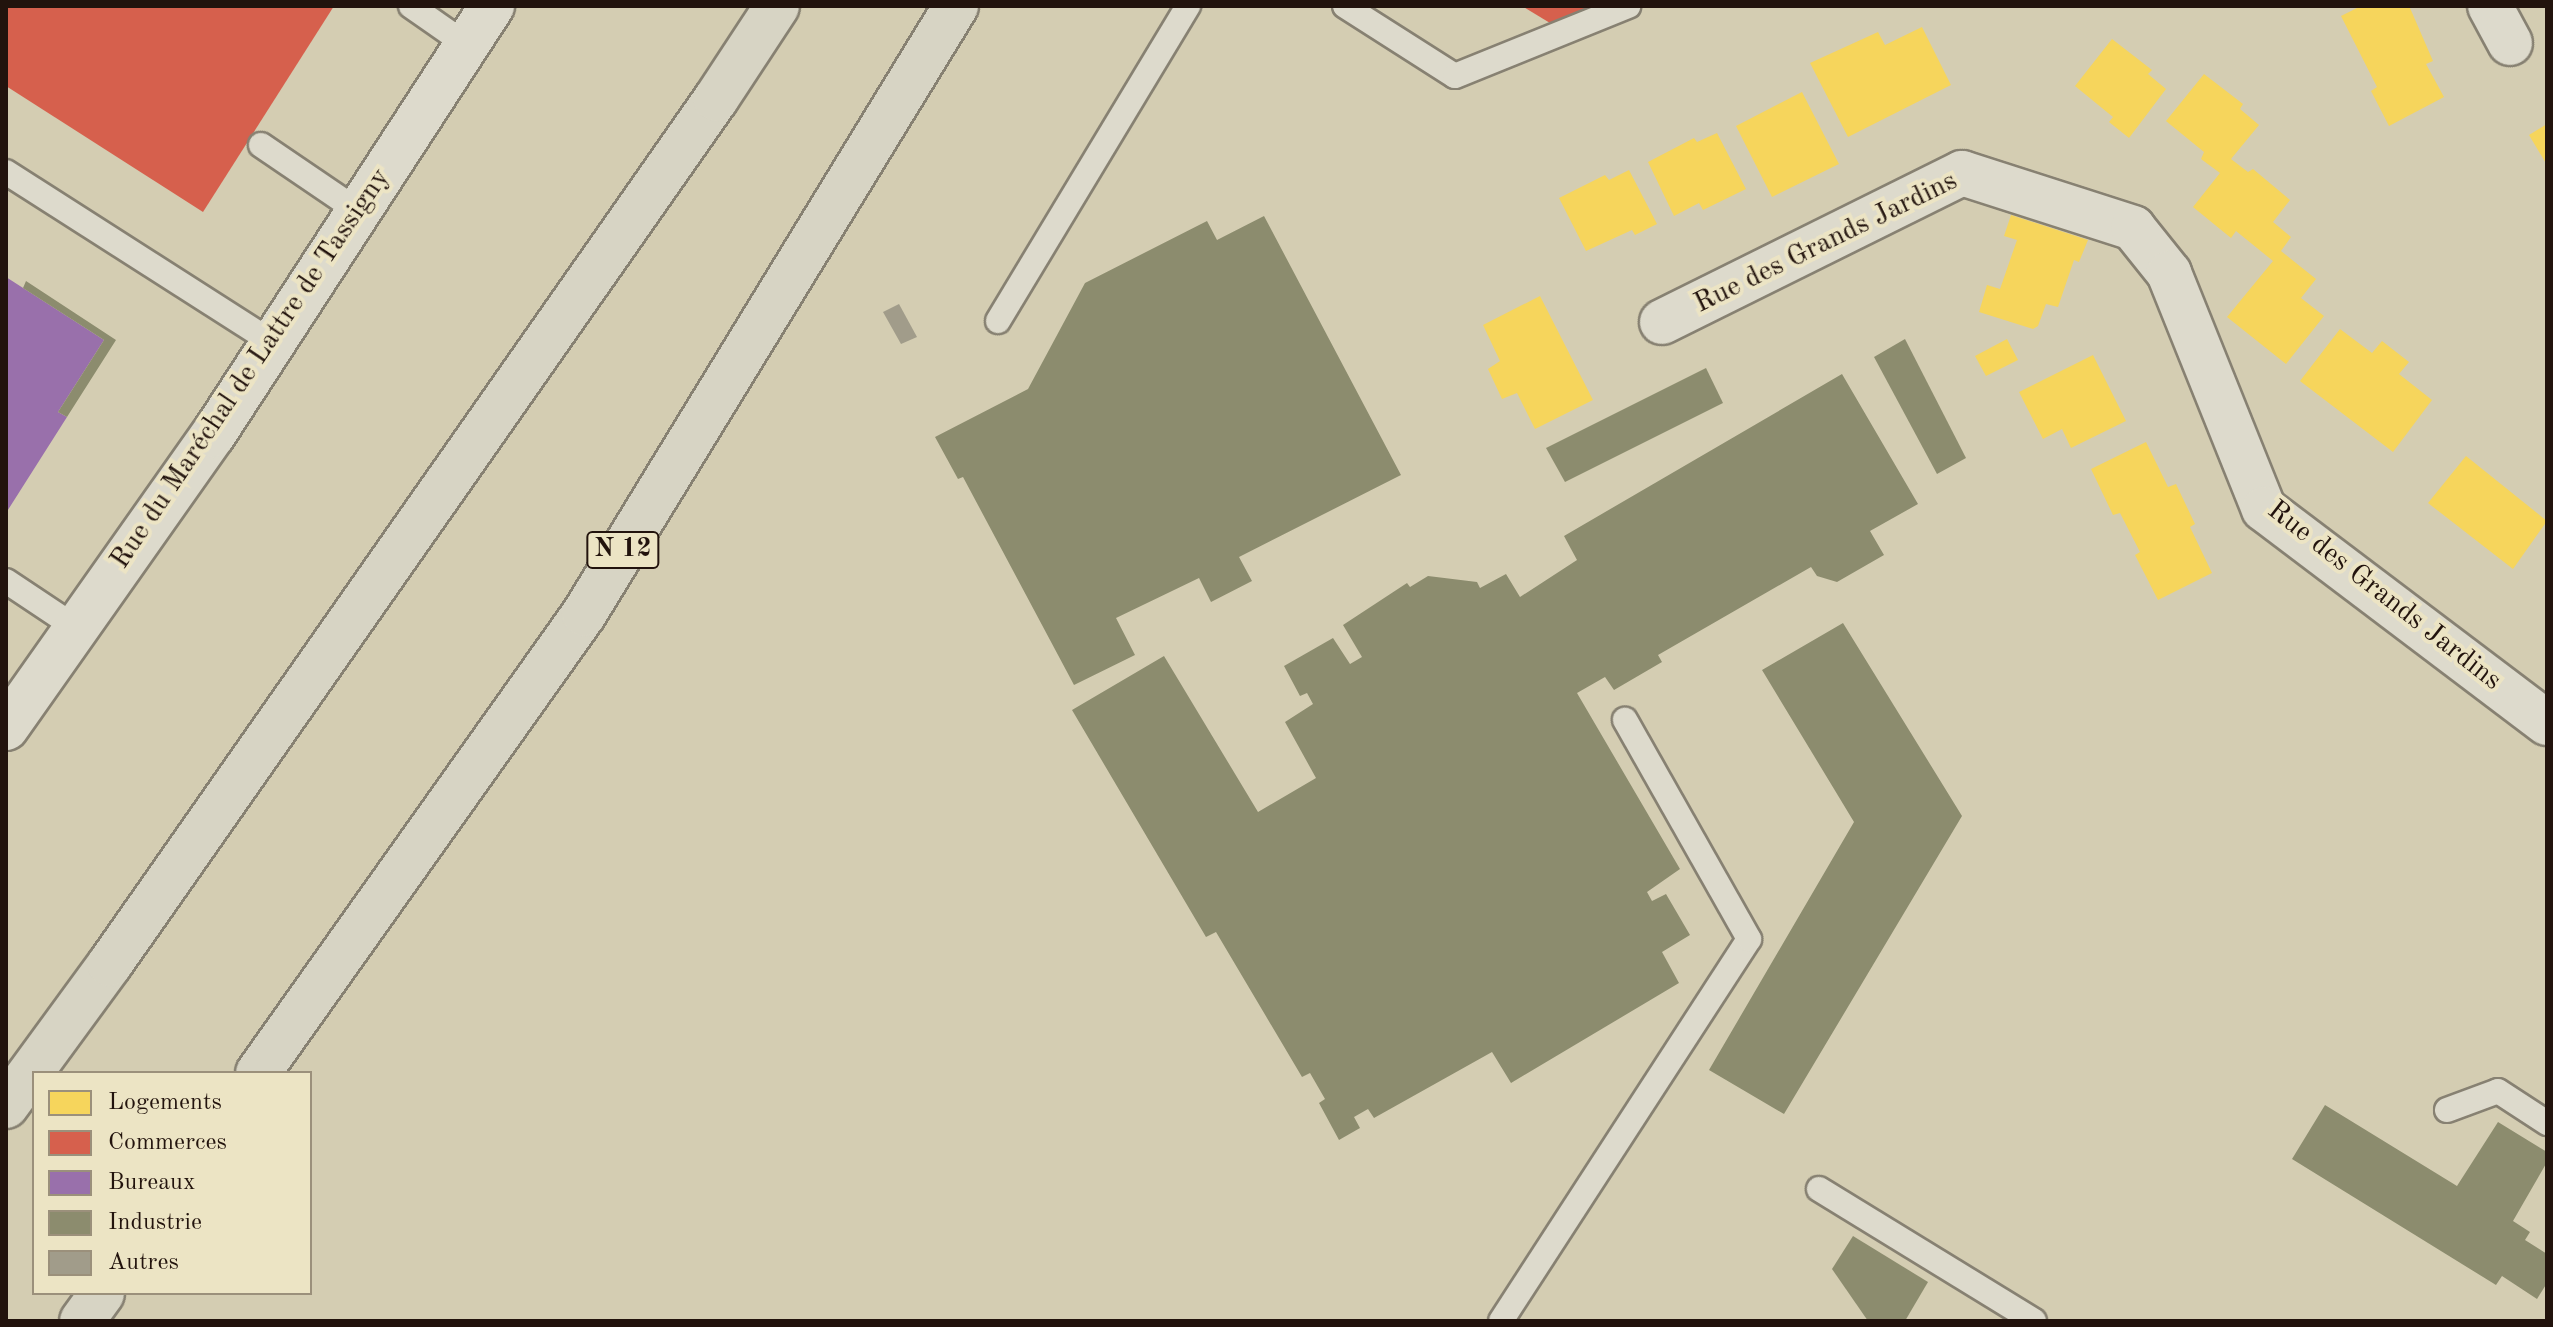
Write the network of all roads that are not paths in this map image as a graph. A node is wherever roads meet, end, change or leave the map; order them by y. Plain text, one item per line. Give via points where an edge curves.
1 (411, 6) edge
2 (492, 6) edge
3 (746, 6) edge
4 (777, 6) edge
5 (956, 6) edge
6 (1188, 6) edge
7 (1345, 6) edge
8 (1628, 6) edge
9 (467, 45) junction
10 (716, 99) junction
11 (261, 145) dead end
12 (6, 172) edge
13 (358, 211) junction
14 (998, 321) dead end
15 (1662, 322) dead end
16 (273, 343) junction
17 (6, 581) edge
18 (75, 627) junction
19 (1625, 720) dead end
20 (2547, 723) edge
21 (6, 728) edge
22 (259, 1071) edge
23 (6, 1106) edge
24 (2447, 1110) dead end
25 (2547, 1123) edge
26 (1819, 1189) dead end
27 (101, 1295) edge
28 (82, 1321) edge
29 (1501, 1321) edge
30 (2034, 1321) edge

1 - 9 lane
2 - 9 street, Rue du Maréchal de Lattre de Tassigny
3 - 10 highway
4 - 10 highway
5 - 22 highway, N 12 via 584,614
6 - 14 lane
7 - 8 lane via 1455,76
9 - 13 street, Rue du Maréchal de Lattre de Tassigny
10 - 23 highway
11 - 13 lane
12 - 16 lane
13 - 16 street, Rue du Maréchal de Lattre de Tassigny
15 - 20 street, Rue des Grands Jardins via 1962,173 2133,228 2169,273 2264,509
16 - 18 street, Rue du Maréchal de Lattre de Tassigny
17 - 18 lane
18 - 21 street, Rue du Maréchal de Lattre de Tassigny
19 - 29 lane via 1749,939
24 - 25 lane via 2498,1091
26 - 30 lane
27 - 28 highway

